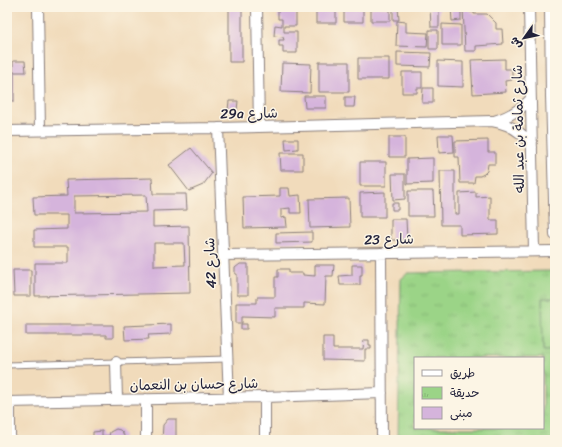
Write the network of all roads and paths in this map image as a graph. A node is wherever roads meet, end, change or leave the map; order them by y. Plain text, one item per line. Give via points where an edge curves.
1 (38, 7) edge
2 (257, 7) edge
3 (550, 7) edge
4 (528, 9) edge
5 (553, 98) edge
6 (531, 99) junction
7 (492, 121) junction
8 (259, 127) junction
9 (218, 128) junction
10 (40, 130) junction
11 (7, 131) edge
12 (554, 146) edge
13 (532, 147) junction
14 (555, 235) edge
15 (534, 251) junction
16 (555, 251) edge
17 (381, 253) junction
18 (223, 255) junction
19 (227, 359) junction
20 (116, 362) junction
21 (7, 365) edge
22 (382, 393) junction
23 (265, 397) junction
24 (229, 398) junction
25 (146, 399) junction
26 (117, 400) junction
27 (9, 402) edge
28 (10, 440) edge
29 (146, 440) edge
30 (265, 440) edge
31 (382, 440) edge

1 - 10 street
2 - 8 street
3 - 5 street
4 - 6 street, شارع ثمامة بن عبد الله
5 - 12 street
6 - 7 street, 29a شارع via 518,111
6 - 13 street, شارع ثمامة بن عبد الله
7 - 8 street, 29a شارع
7 - 13 street, 29a شارع via 516,129
8 - 9 street, 29a شارع
9 - 10 street, 29a شارع
9 - 18 street, شارع 42
10 - 11 street, 29a شارع
12 - 14 street
13 - 15 street, شارع ثمامة بن عبد الله
15 - 16 street, شارع 23
15 - 17 street, شارع 23
17 - 18 street, شارع 23
17 - 22 street
18 - 19 street, شارع 42
19 - 20 lane
19 - 24 street, شارع 42
20 - 21 lane
20 - 26 street
22 - 23 street, شارع حسان بن النعمان
22 - 31 street
23 - 24 street, شارع حسان بن النعمان
23 - 30 street
24 - 25 street, شارع حسان بن النعمان
25 - 26 street, شارع حسان بن النعمان
25 - 29 street
26 - 27 street, شارع حسان بن النعمان
27 - 28 street

